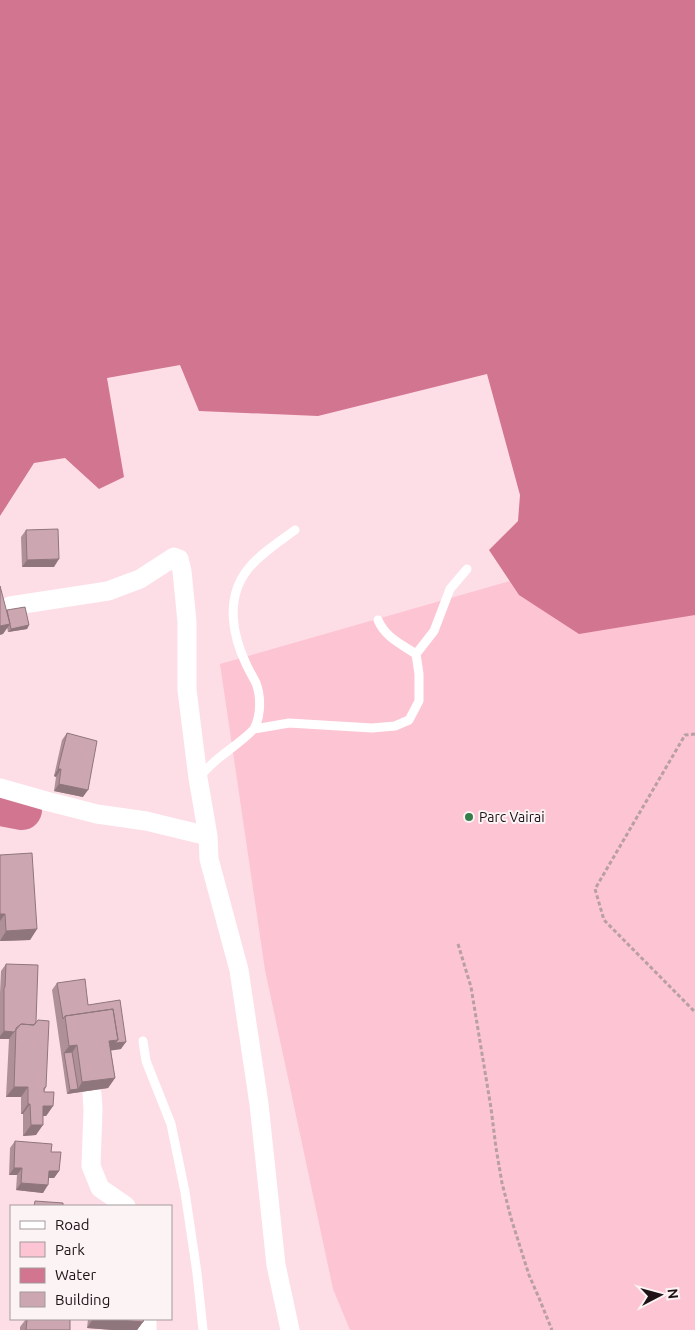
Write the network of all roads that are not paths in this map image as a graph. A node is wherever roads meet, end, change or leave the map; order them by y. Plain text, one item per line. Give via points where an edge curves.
1 (295, 530) dead end
2 (467, 569) dead end
3 (10, 606) dead end
4 (378, 620) dead end
5 (416, 654) junction
6 (254, 729) junction
7 (198, 778) junction
8 (0, 788) edge
9 (208, 836) junction
10 (143, 1042) dead end
11 (92, 1094) edge
12 (125, 1205) edge
13 (203, 1330) edge
14 (290, 1330) edge

1 - 6 lane via 248,569 233,604 233,624 238,643 260,697
2 - 5 lane via 450,589 434,631
3 - 7 street via 108,591 140,579 174,558 179,559 187,622 186,690
4 - 5 lane via 390,638
5 - 6 lane via 419,701 409,720 395,726 372,728 289,723
6 - 7 lane
7 - 9 street
8 - 9 street via 97,814
9 - 14 street via 209,859 240,979 259,1104 276,1265
10 - 13 lane via 146,1061 171,1124 198,1273
11 - 12 street via 91,1166 100,1188

